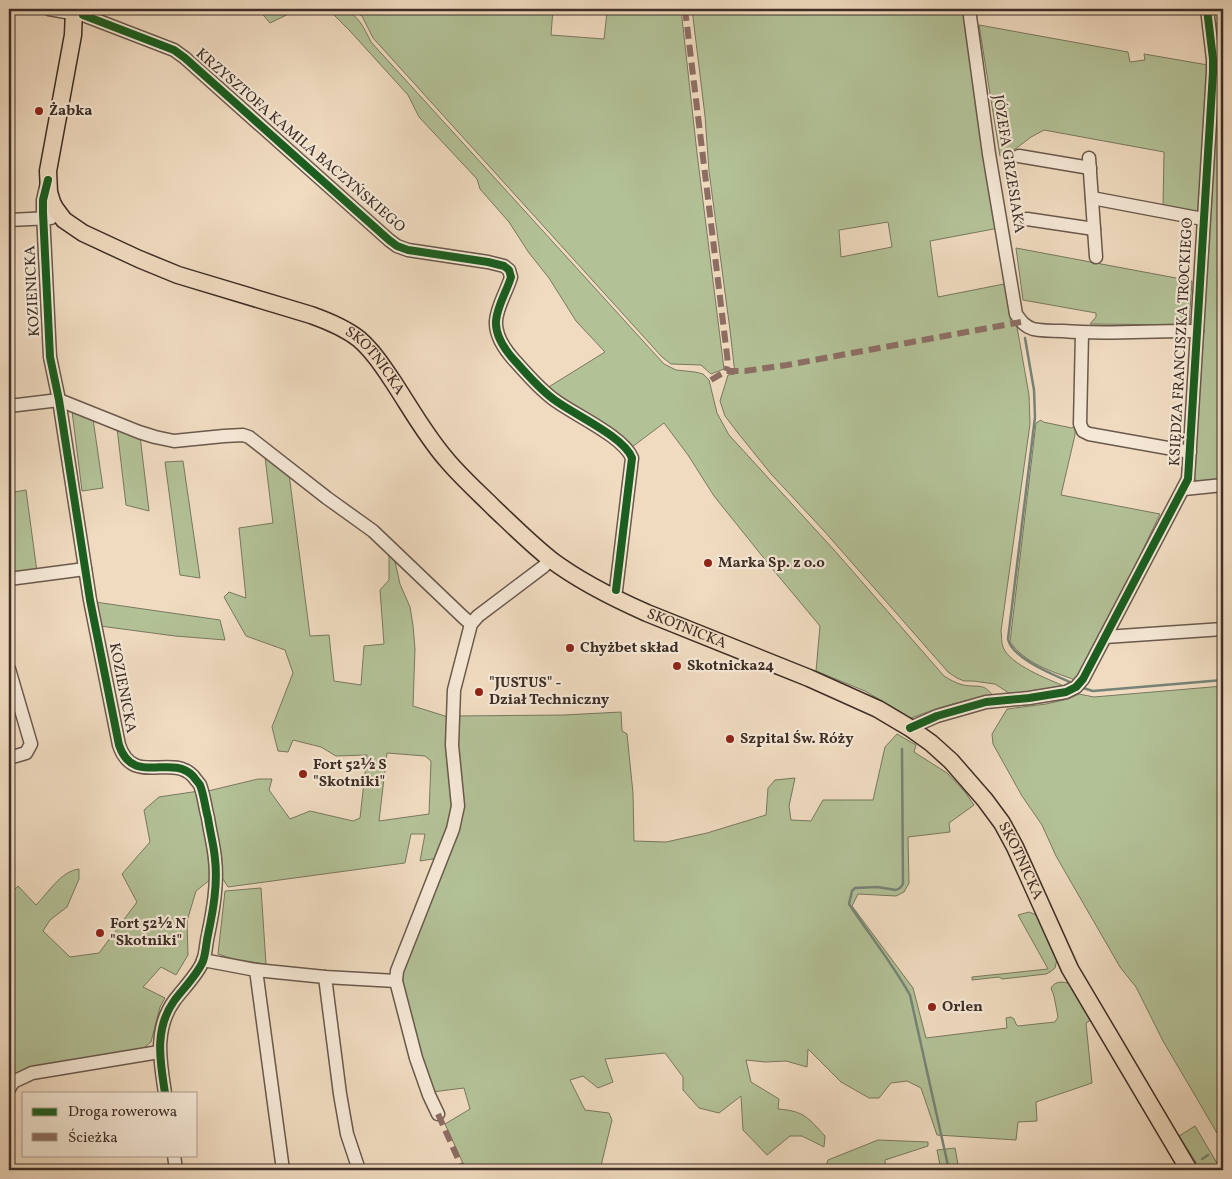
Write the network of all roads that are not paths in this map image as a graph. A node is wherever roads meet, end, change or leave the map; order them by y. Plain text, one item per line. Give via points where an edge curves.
1 (49, 9) edge
2 (969, 9) edge
3 (1207, 9) edge
4 (81, 12) edge
5 (1019, 156) dead end
6 (1092, 198) junction
7 (50, 213) junction
8 (1027, 219) dead end
9 (1203, 219) junction
10 (9, 220) edge
11 (1094, 229) junction
12 (1096, 257) dead end
13 (1021, 322) joint
14 (1197, 331) junction
15 (1082, 333) junction
16 (58, 400) junction
17 (9, 406) edge
18 (1190, 452) junction
19 (1223, 485) edge
20 (1184, 489) junction
21 (551, 559) junction
22 (86, 569) junction
23 (9, 579) edge
24 (613, 597) junction
25 (471, 624) junction
26 (1223, 629) edge
27 (1105, 637) junction
28 (9, 669) edge
29 (910, 728) junction
30 (9, 758) edge
31 (203, 960) junction
32 (256, 970) junction
33 (325, 977) junction
34 (396, 981) junction
35 (160, 1052) junction
36 (9, 1089) edge
37 (165, 1092) edge
38 (438, 1114) dead end
39 (174, 1156) edge
40 (358, 1167) edge
41 (176, 1170) edge
42 (283, 1170) edge
43 (1189, 1170) edge

1 - 4 street, KRZYSZTOFA KAMILA BACZYŃSKIEGO
2 - 13 street, JÓZEFA GRZESIAKA via 989,154 1016,314
3 - 9 street, KSIĘDZA FRANCISZKA TROCKIEGO via 1213,72
4 - 7 main road via 73,35 49,162
4 - 24 street, KRZYSZTOFA KAMILA BACZYŃSKIEGO via 174,50 185,58 397,246 488,262 509,270 511,277 496,319 499,339 540,388 623,444 632,458
5 - 6 street via 1090,163
6 - 9 street, KSIĘDZA FRANCISZKA TROCKIEGO
6 - 11 street
7 - 10 street
7 - 16 street, KOZIENICKA via 50,357
7 - 21 main road, SKOTNICKA via 83,233 139,259 328,321 357,338 383,366 446,459
8 - 11 street
9 - 14 street, KSIĘDZA FRANCISZKA TROCKIEGO
11 - 12 street
13 - 15 street, KSIĘDZA FRANCISZKA TROCKIEGO via 1034,329
14 - 15 street, KSIĘDZA FRANCISZKA TROCKIEGO
14 - 18 street, KSIĘDZA FRANCISZKA TROCKIEGO
15 - 18 street, KSIĘDZA FRANCISZKA TROCKIEGO via 1080,424 1083,431
16 - 17 street
16 - 22 street, KOZIENICKA
16 - 25 street via 139,432 174,441 249,437 373,531
18 - 20 street, KSIĘDZA FRANCISZKA TROCKIEGO
19 - 20 street, KSIĘDZA FRANCISZKA TROCKIEGO
20 - 27 street, KSIĘDZA FRANCISZKA TROCKIEGO
21 - 24 main road, SKOTNICKA
21 - 25 street
22 - 23 street
22 - 31 street, KOZIENICKA via 122,753 137,766 183,769 199,784 204,798 215,860 215,880
24 - 29 main road, SKOTNICKA via 851,696
25 - 34 street via 454,690 452,745 458,806 453,829 397,971
26 - 27 street
27 - 29 street, KSIĘDZA FRANCISZKA TROCKIEGO via 1083,679 1066,692 986,702 937,716
28 - 30 street via 31,744 26,753
29 - 43 main road, SKOTNICKA via 951,761 1002,823 1070,969
31 - 32 street
31 - 35 street, KOZIENICKA via 167,1013
32 - 33 street
32 - 42 street
33 - 34 street
33 - 40 street via 344,1118
34 - 38 street via 416,1058
35 - 36 street via 32,1073 14,1082
35 - 37 street, KOZIENICKA
39 - 41 street

